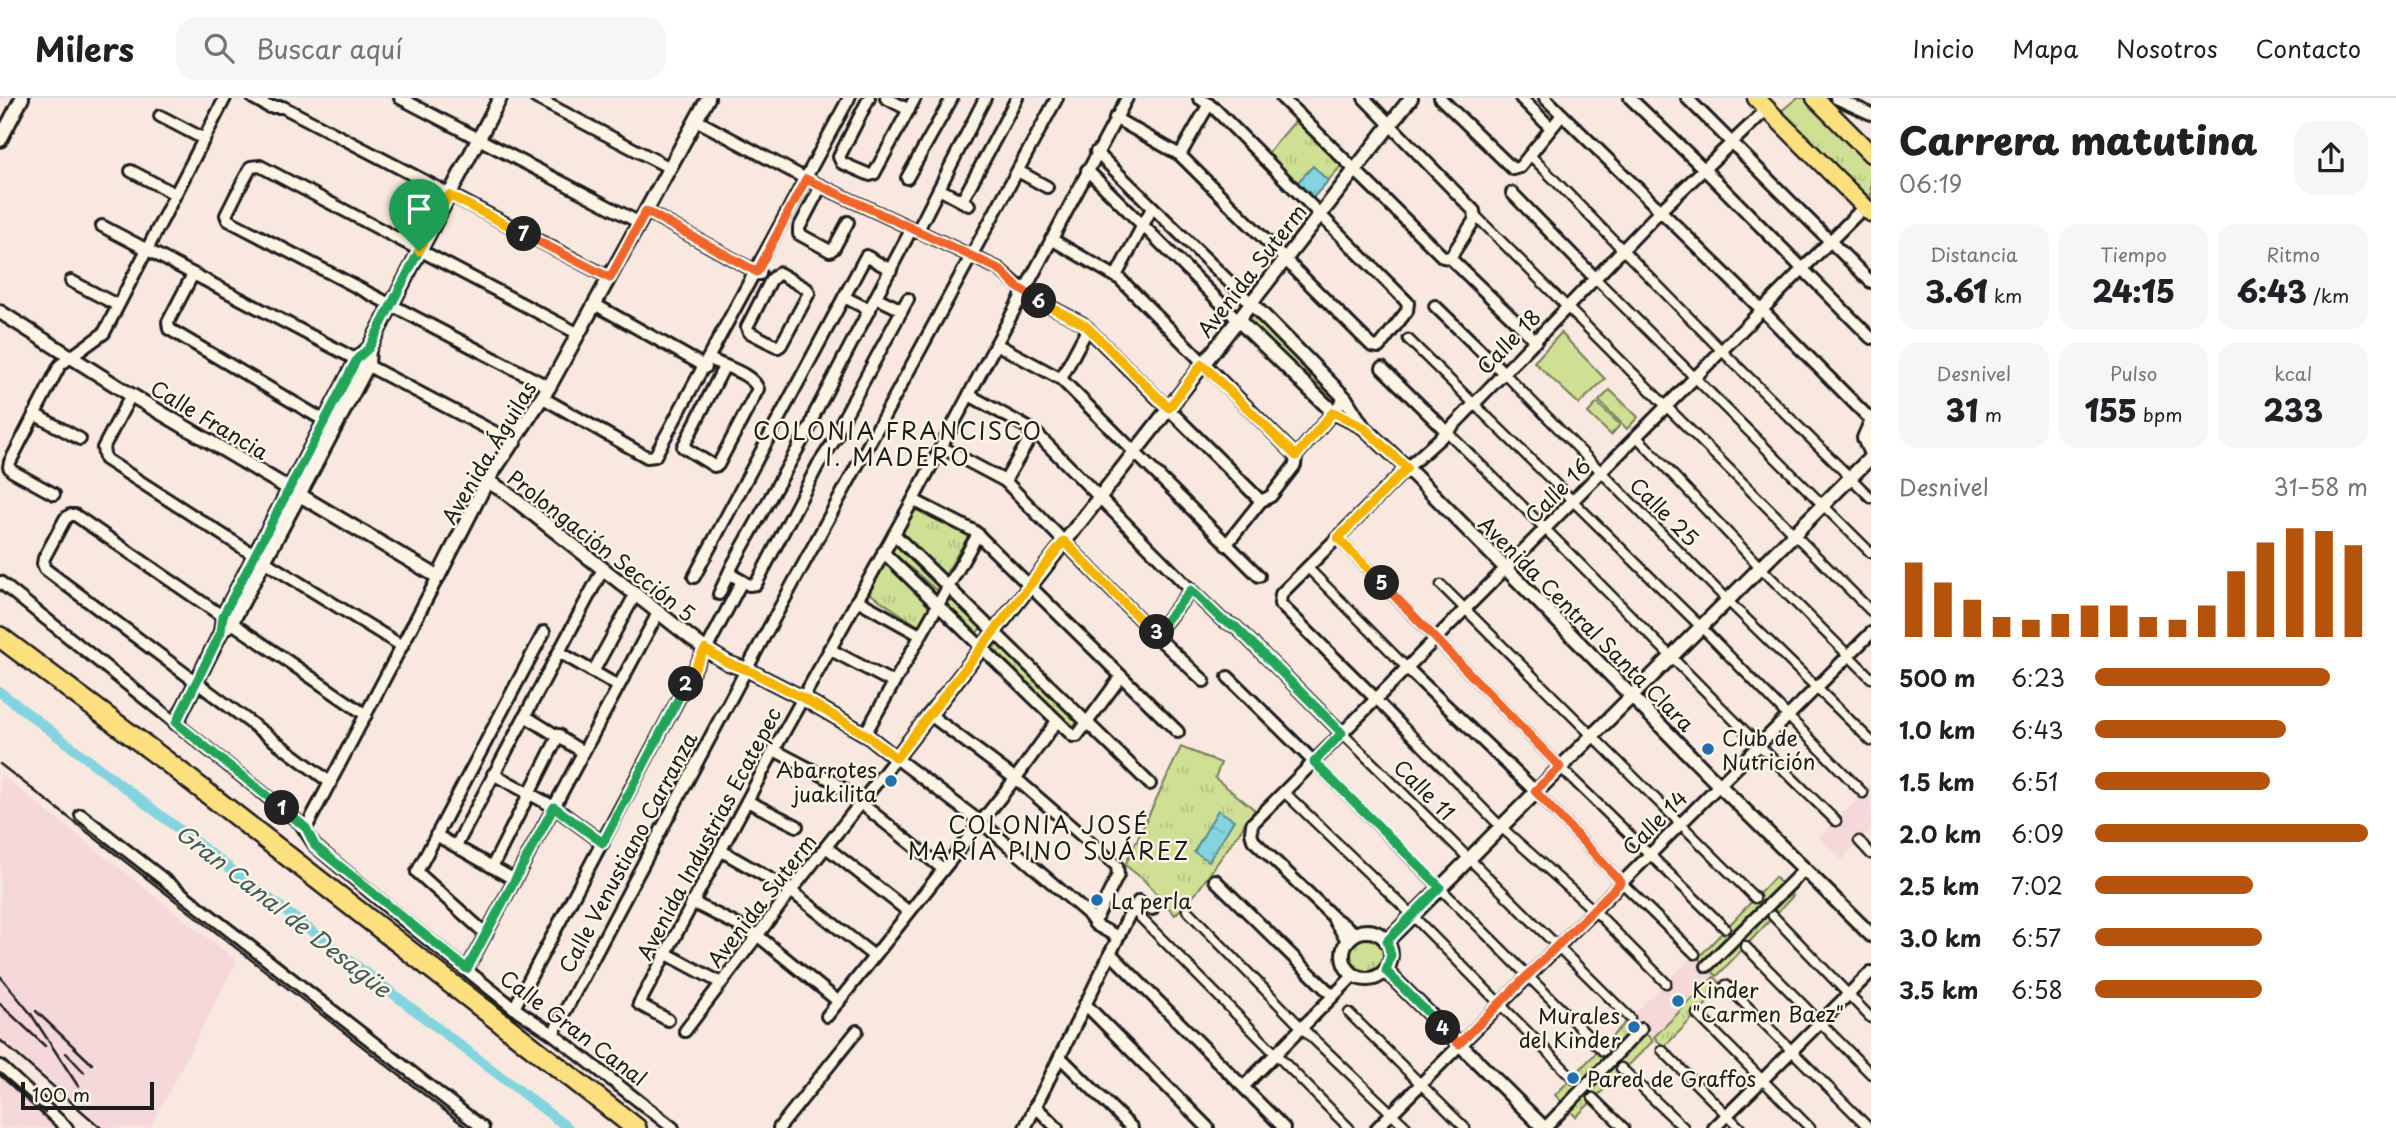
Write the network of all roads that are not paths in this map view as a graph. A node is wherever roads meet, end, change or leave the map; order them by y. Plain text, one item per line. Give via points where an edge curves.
1 (22, 98) edge
2 (225, 98) edge
3 (253, 98) edge
4 (400, 98) edge
5 (500, 98) edge
6 (536, 98) edge
7 (849, 98) edge
8 (869, 98) edge
9 (886, 98) edge
10 (915, 98) edge
11 (952, 98) edge
12 (985, 98) edge
13 (1017, 98) edge
14 (1057, 98) edge
15 (1127, 98) edge
16 (1282, 98) edge
17 (1364, 98) edge
18 (1411, 98) edge
19 (1440, 98) edge
20 (1521, 98) edge
21 (1545, 98) edge
22 (1630, 98) edge
23 (1687, 98) edge
24 (1815, 98) edge
25 (1836, 98) edge
26 (703, 100) edge
27 (1204, 101) edge
28 (285, 103) edge
29 (1761, 104) edge
30 (909, 110) junction
31 (1871, 114) edge
32 (1562, 115) junction
33 (160, 116) dead end
34 (1115, 118) junction
35 (696, 120) junction
36 (1391, 124) junction
37 (1551, 128) junction
38 (2, 132) edge
39 (478, 138) junction
40 (204, 139) junction
41 (1731, 143) junction
42 (1096, 152) junction
43 (1871, 154) edge
44 (1180, 155) junction
45 (1530, 155) junction
46 (670, 168) junction
47 (1704, 169) junction
48 (1087, 170) junction
49 (1355, 170) junction
50 (131, 171) dead end
51 (1018, 171) junction
52 (907, 178) dead end
53 (806, 179) junction
54 (821, 186) junction
55 (1047, 187) dead end
56 (939, 189) junction
57 (1512, 193) dead end
58 (175, 194) junction
59 (449, 195) junction
60 (1152, 208) junction
61 (1868, 210) edge
62 (1660, 211) junction
63 (1319, 215) junction
64 (1476, 216) junction
65 (643, 217) junction
66 (848, 222) dead end
67 (1143, 225) junction
68 (102, 226) dead end
69 (914, 231) junction
70 (1051, 239) junction
71 (1830, 242) junction
72 (146, 249) junction
73 (1622, 250) junction
74 (419, 251) junction
75 (971, 257) junction
76 (1284, 258) junction
77 (1450, 258) junction
78 (891, 270) junction
79 (1803, 270) junction
80 (757, 272) junction
81 (193, 274) junction
82 (1116, 276) junction
83 (610, 278) junction
84 (1595, 278) junction
85 (771, 280) junction
86 (71, 281) dead end
87 (1871, 282) edge
88 (1023, 291) junction
89 (845, 297) junction
90 (877, 298) junction
91 (908, 299) dead end
92 (1250, 302) junction
93 (117, 305) junction
94 (390, 305) junction
95 (596, 305) junction
96 (1435, 306) dead end
97 (1567, 307) junction
98 (870, 310) junction
99 (902, 310) junction
100 (1762, 310) junction
101 (0, 312) edge
102 (1237, 319) junction
103 (1088, 328) junction
104 (579, 334) junction
105 (1871, 338) edge
106 (1408, 339) dead end
107 (1536, 341) junction
108 (996, 344) junction
109 (1721, 351) junction
110 (71, 356) junction
111 (363, 362) junction
112 (708, 363) junction
113 (1202, 364) junction
114 (724, 367) junction
115 (1382, 368) dead end
116 (1504, 373) junction
117 (1060, 379) junction
118 (1694, 379) junction
119 (546, 393) junction
120 (131, 394) junction
121 (969, 395) junction
122 (1345, 398) junction
123 (1475, 404) junction
124 (1666, 407) junction
125 (1169, 408) junction
126 (1333, 412) junction
127 (34, 414) junction
128 (325, 421) junction
129 (1871, 421) edge
130 (1363, 427) junction
131 (1034, 431) junction
132 (1447, 432) junction
133 (1637, 437) junction
134 (80, 439) dead end
135 (514, 443) junction
136 (941, 447) junction
137 (1134, 453) junction
138 (1296, 456) junction
139 (1871, 456) edge
140 (1407, 468) junction
141 (1600, 473) junction
142 (1850, 478) junction
143 (487, 481) junction
144 (1005, 481) junction
145 (295, 492) junction
146 (54, 494) dead end
147 (1099, 497) junction
148 (1871, 498) edge
149 (913, 500) junction
150 (1574, 500) junction
151 (1261, 501) junction
152 (1823, 505) junction
153 (1547, 528) junction
154 (1795, 533) junction
155 (894, 534) junction
156 (978, 534) junction
157 (1338, 538) junction
158 (1064, 541) junction
159 (1226, 545) junction
160 (883, 552) junction
161 (1871, 553) edge
162 (260, 559) junction
163 (1760, 567) junction
164 (1308, 568) junction
165 (1507, 568) junction
166 (603, 569) junction
167 (730, 574) junction
168 (1259, 576) dead end
169 (438, 577) junction
170 (694, 577) dead end
171 (742, 581) junction
172 (0, 582) edge
173 (1441, 585) dead end
174 (1029, 586) junction
175 (948, 588) junction
176 (1191, 590) junction
177 (719, 594) dead end
178 (635, 595) junction
179 (857, 600) junction
180 (1727, 600) junction
181 (939, 605) junction
182 (1465, 610) junction
183 (1871, 611) edge
184 (658, 612) junction
185 (228, 619) junction
186 (1701, 627) junction
187 (994, 630) junction
188 (544, 632) dead end
189 (1871, 634) edge
190 (920, 635) junction
191 (1155, 635) junction
192 (0, 637) edge
193 (1436, 639) junction
194 (402, 646) junction
195 (982, 646) junction
196 (706, 649) junction
197 (829, 649) junction
198 (0, 651) edge
199 (559, 652) junction
200 (1672, 656) junction
201 (1849, 656) junction
202 (1407, 668) junction
203 (746, 670) junction
204 (593, 672) junction
205 (1228, 677) dead end
206 (1120, 678) junction
207 (1871, 678) edge
208 (1204, 681) dead end
209 (197, 682) junction
210 (894, 683) junction
211 (618, 686) junction
212 (1816, 687) junction
213 (1632, 695) junction
214 (803, 698) junction
215 (1376, 699) junction
216 (929, 714) junction
217 (366, 715) junction
218 (525, 716) junction
219 (1787, 716) junction
220 (1057, 721) junction
221 (176, 723) junction
222 (1087, 724) junction
223 (1178, 732) dead end
224 (1342, 733) junction
225 (865, 734) junction
226 (559, 735) junction
227 (1591, 735) junction
228 (1871, 741) edge
229 (1758, 746) junction
230 (774, 750) junction
231 (583, 752) junction
232 (896, 758) junction
233 (1314, 762) junction
234 (1560, 767) junction
235 (493, 774) junction
236 (1015, 779) junction
237 (331, 783) junction
238 (1150, 784) dead end
239 (1718, 784) junction
240 (1535, 791) junction
241 (1284, 792) junction
242 (1863, 793) dead end
243 (530, 794) junction
244 (747, 801) junction
245 (862, 802) junction
246 (554, 807) junction
247 (81, 815) dead end
248 (1836, 821) dead end
249 (981, 823) junction
250 (1679, 824) junction
251 (797, 826) dead end
252 (1502, 827) junction
253 (306, 828) junction
254 (436, 835) junction
255 (1859, 841) dead end
256 (603, 843) junction
257 (456, 846) junction
258 (827, 847) junction
259 (720, 850) junction
260 (1650, 853) junction
261 (1871, 854) edge
262 (1469, 859) junction
263 (492, 867) junction
264 (943, 869) junction
265 (1805, 869) junction
266 (515, 880) junction
267 (1215, 880) dead end
268 (1621, 882) junction
269 (1440, 887) junction
270 (791, 891) junction
271 (1755, 898) dead end
272 (692, 902) junction
273 (1132, 909) junction
274 (1152, 909) dead end
275 (1187, 910) dead end
276 (1593, 911) junction
277 (909, 912) junction
278 (1412, 915) junction
279 (1773, 916) dead end
280 (1094, 923) junction
281 (1725, 928) dead end
282 (486, 934) junction
283 (1871, 935) edge
284 (757, 936) junction
285 (1118, 937) junction
286 (1351, 937) junction
287 (1387, 941) junction
288 (1557, 946) junction
289 (1745, 946) dead end
290 (665, 953) junction
291 (1110, 953) junction
292 (1695, 954) dead end
293 (874, 956) junction
294 (1707, 966) dead end
295 (467, 969) junction
296 (1386, 971) junction
297 (1871, 972) edge
298 (1353, 976) junction
299 (1528, 976) junction
300 (721, 982) junction
301 (1666, 983) dead end
302 (1726, 985) dead end
303 (1848, 995) junction
304 (1333, 996) junction
305 (839, 1002) junction
306 (1085, 1004) junction
307 (1500, 1004) junction
308 (513, 1008) junction
309 (1349, 1013) dead end
310 (1697, 1014) dead end
311 (827, 1016) dead end
312 (1630, 1018) dead end
313 (1871, 1018) edge
314 (668, 1020) dead end
315 (1819, 1022) junction
316 (1302, 1028) junction
317 (1641, 1028) dead end
318 (685, 1031) dead end
319 (856, 1031) dead end
320 (553, 1034) junction
321 (1459, 1044) junction
322 (1662, 1050) dead end
323 (1791, 1050) junction
324 (1603, 1051) dead end
325 (1275, 1055) junction
326 (1060, 1057) junction
327 (0, 1066) edge
328 (1621, 1068) dead end
329 (1871, 1073) edge
330 (1574, 1079) dead end
331 (1761, 1080) junction
332 (1420, 1084) junction
333 (1244, 1086) junction
334 (1593, 1098) dead end
335 (1035, 1106) junction
336 (1391, 1113) junction
337 (1727, 1115) junction
338 (67, 1128) edge
339 (483, 1128) edge
340 (617, 1128) edge
341 (636, 1128) edge
342 (673, 1128) edge
343 (779, 1128) edge
344 (1025, 1128) edge
345 (1057, 1128) edge
346 (1132, 1128) edge
347 (1208, 1128) edge
348 (1284, 1128) edge
349 (1349, 1128) edge
350 (1377, 1128) edge
351 (1407, 1128) edge
352 (1465, 1128) edge
353 (1545, 1128) edge
354 (1625, 1128) edge
355 (1684, 1128) edge
356 (1714, 1128) edge
357 (1740, 1128) edge
358 (1810, 1128) edge
359 (1869, 1128) edge

1 - 38 street
2 - 40 street
3 - 28 street via 269,107
4 - 39 street
5 - 39 street
6 - 46 street
7 - 53 street
8 - 30 street via 839,158 869,175 874,174
9 - 30 street
10 - 30 street
11 - 52 street
12 - 56 street
13 - 56 street via 965,203
14 - 51 street, Calle Venustiano Carranza
15 - 34 street, Avenida Industrias Ecatepec
16 - 49 street
17 - 36 street
18 - 36 street, Avenida Suterm
19 - 45 street via 1511,168 1516,169
20 - 37 street
21 - 32 street
22 - 47 street
23 - 41 street
24 - 43 main road
25 - 31 street
26 - 35 street, Avenida Águilas
27 - 44 street
27 - 63 street
28 - 59 street
29 - 41 street, Calle 18
29 - 61 main road
32 - 37 street
32 - 62 street
33 - 40 street
34 - 42 street, Avenida Industrias Ecatepec
34 - 44 street
35 - 46 street, Avenida Águilas
35 - 53 street
36 - 49 street, Avenida Suterm
36 - 64 street
37 - 45 street
39 - 59 street
39 - 65 street
40 - 58 street
41 - 47 street, Calle 18
41 - 71 street
42 - 48 street, Avenida Industrias Ecatepec
42 - 60 street, Avenida Central Santa Clara
44 - 76 street
45 - 73 street
46 - 65 street, Avenida Águilas
47 - 62 street, Calle 18
47 - 79 street
48 - 67 street, Avenida Central Santa Clara
48 - 70 street, Avenida Industrias Ecatepec
49 - 63 street, Avenida Suterm
49 - 77 street via 1443,257
50 - 58 street
51 - 55 street
51 - 75 street, Calle Venustiano Carranza
53 - 54 street
53 - 80 street
54 - 66 street via 799,233 830,251
54 - 69 street
56 - 69 street
57 - 84 street
58 - 72 street
59 - 74 street
59 - 83 street
60 - 67 street
60 - 92 street, Avenida Central Santa Clara
61 - 71 street, Calle 16
62 - 73 street, Calle 18
62 - 100 street
63 - 76 street, Avenida Suterm
63 - 76 street via 1408,303 1381,346 1375,347
64 - 77 street
64 - 97 street
65 - 80 street
65 - 83 street, Avenida Águilas
67 - 82 street
67 - 102 street, Avenida Central Santa Clara
68 - 72 street
69 - 75 street
69 - 78 street
70 - 82 street
70 - 88 street, Avenida Industrias Ecatepec
71 - 79 street, Calle 16
71 - 87 street
72 - 81 street
72 - 93 street
73 - 84 street, Calle 18
73 - 109 street
74 - 94 street
74 - 94 street via 260,166 254,166 238,190 226,217
74 - 104 street
75 - 88 street via 999,269
75 - 203 street, Calle Venustiano Carranza
76 - 92 street, Avenida Suterm
77 - 107 street
78 - 89 street via 866,257
78 - 90 street
79 - 100 street, Calle 16
79 - 105 street
80 - 85 street
80 - 112 street
81 - 111 street
81 - 128 street via 168,322 169,330
82 - 113 street
83 - 95 street, Avenida Águilas
84 - 97 street, Calle 18
84 - 118 street
85 - 85 street via 747,327 778,347 809,292 782,273
86 - 93 street
88 - 103 street
88 - 108 street, Avenida Industrias Ecatepec
89 - 98 street
89 - 170 street
90 - 98 street
90 - 99 street
91 - 99 street
92 - 102 street, Avenida Suterm
92 - 122 street, Avenida Central Santa Clara
93 - 110 street via 102,335
94 - 111 street
94 - 119 street
95 - 104 street, Avenida Águilas
95 - 112 street
96 - 116 street, Calle 25
97 - 107 street, Calle 18
97 - 124 street
98 - 167 street
99 - 171 street via 756,583
100 - 109 street, Calle 16
100 - 129 street
101 - 110 street, Calle Francia
102 - 113 street, Avenida Suterm
102 - 126 street, Avenida Central Santa Clara
103 - 117 street
103 - 125 street
104 - 119 street, Avenida Águilas
106 - 123 street
107 - 116 street, Calle 18
108 - 117 street
108 - 121 street, Avenida Industrias Ecatepec
109 - 118 street, Calle 16
109 - 142 street
110 - 120 street, Calle Francia
110 - 127 street via 60,365
111 - 128 street
111 - 135 street
111 - 145 street
112 - 114 street
112 - 119 street via 653,458
113 - 125 street, Avenida Suterm
113 - 138 street
114 - 114 street via 756,383 758,389 714,466 683,446
115 - 132 street
116 - 123 street, Calle 18
116 - 141 street, Calle 25
117 - 137 street
118 - 124 street, Calle 16
118 - 152 street
119 - 135 street, Avenida Águilas
120 - 145 street, Calle Francia
120 - 162 street via 103,448 104,459
121 - 131 street, Calle 11
121 - 136 street, Avenida Industrias Ecatepec
122 - 126 street
122 - 130 street, Avenida Central Santa Clara
123 - 132 street, Calle 18
123 - 150 street
124 - 133 street, Calle 16
124 - 154 street
125 - 137 street, Avenida Suterm
125 - 151 street
126 - 130 street, Avenida Central Santa Clara
126 - 138 street
127 - 134 street
127 - 146 street via 9,467
128 - 145 street
129 - 139 street via 1864,439
130 - 140 street, Avenida Central Santa Clara
131 - 144 street
131 - 147 street, Calle 11
132 - 140 street, Calle 18
132 - 153 street
133 - 141 street, Calle 16
133 - 163 street
135 - 143 street, Avenida Águilas
136 - 144 street
136 - 149 street, Avenida Industrias Ecatepec
137 - 147 street, Avenida Suterm
137 - 159 street
138 - 151 street via 1295,465 1269,498
139 - 142 street
140 - 157 street, Calle 18
140 - 165 street, Avenida Central Santa Clara
141 - 150 street, Calle 16
141 - 180 street, Calle 25
142 - 148 street
142 - 152 street
143 - 166 street, Prolongación Sección 5
143 - 169 street, Avenida Águilas
144 - 158 street
145 - 162 street
145 - 169 street, Calle Francia
147 - 158 street, Avenida Suterm
147 - 176 street, Calle 11
149 - 155 street, Avenida Industrias Ecatepec
149 - 156 street
150 - 153 street, Calle 16
150 - 186 street
151 - 159 street
152 - 154 street
152 - 161 street
153 - 165 street, Calle 16
153 - 200 street
154 - 163 street
154 - 183 street
155 - 160 street, Avenida Industrias Ecatepec
155 - 175 street
156 - 174 street
156 - 175 street
157 - 164 street, Calle 18
157 - 193 street
158 - 174 street, Avenida Suterm
158 - 191 street
159 - 168 street
160 - 179 street, Avenida Industrias Ecatepec
160 - 181 street
162 - 185 street
162 - 194 street
163 - 180 street
163 - 201 street
164 - 202 street
164 - 215 street, Calle 18 via 1281,594 1280,604
165 - 182 street, Calle 16
165 - 213 street, Avenida Central Santa Clara
166 - 178 street, Prolongación Sección 5
166 - 199 street
167 - 171 street
167 - 177 street
169 - 194 street, Avenida Águilas
171 - 196 street
172 - 221 street, Calle Gran Canal
173 - 182 street
174 - 187 street, Avenida Suterm
174 - 206 street
175 - 181 street
175 - 187 street
176 - 191 street
176 - 224 street, Calle 11 via 1236,627
178 - 184 street, Prolongación Sección 5
178 - 204 street
179 - 190 street
179 - 197 street, Avenida Industrias Ecatepec
180 - 186 street
180 - 212 street, Calle 25
181 - 190 street
181 - 195 street
182 - 193 street, Calle 16
182 - 227 street
184 - 196 street, Prolongación Sección 5
184 - 211 street
185 - 209 street
185 - 209 street via 75,515 65,519 43,564
185 - 217 street
186 - 200 street
186 - 219 street
187 - 195 street, Avenida Suterm
187 - 222 street
188 - 254 street
189 - 201 street, Calle 14
190 - 210 street
191 - 208 street
192 - 341 highway
193 - 202 street, Calle 16
193 - 234 street
194 - 217 street, Avenida Águilas
195 - 216 street, Avenida Suterm
195 - 220 street
196 - 203 street, Prolongación Sección 5
196 - 256 street
197 - 210 street
197 - 214 street, Avenida Industrias Ecatepec
198 - 340 highway
199 - 204 street
199 - 218 street
200 - 213 street
200 - 229 street
201 - 207 street
201 - 212 street, Calle 14
202 - 215 street, Calle 16
202 - 240 street
203 - 214 street, Prolongación Sección 5
203 - 320 street, Calle Venustiano Carranza
204 - 211 street
205 - 233 street
206 - 222 street
206 - 223 street
209 - 221 street
209 - 237 street
210 - 225 street
211 - 231 street
212 - 219 street, Calle 14
212 - 228 street, Calle 25
213 - 227 street
213 - 239 street, Avenida Central Santa Clara
214 - 225 street, Prolongación Sección 5
214 - 230 street, Avenida Industrias Ecatepec
215 - 224 street, Calle 16
215 - 252 street
216 - 232 street, Avenida Suterm
216 - 236 street
217 - 237 street, Avenida Águilas
218 - 226 street
218 - 235 street
219 - 229 street, Calle 14
219 - 242 street
220 - 222 street via 1075,737
220 - 236 street
221 - 253 street, Calle Gran Canal
222 - 238 street
224 - 233 street, Calle 16
224 - 262 street, Calle 11
225 - 232 street, Prolongación Sección 5
226 - 231 street
226 - 243 street
227 - 234 street
227 - 250 street
229 - 239 street, Calle 14
229 - 248 street
230 - 244 street, Avenida Industrias Ecatepec
230 - 245 street
231 - 246 street
232 - 245 street, Avenida Suterm
232 - 249 street
233 - 241 street, Calle 16
233 - 269 street
234 - 240 street
234 - 260 street
235 - 243 street
235 - 257 street
236 - 249 street
236 - 280 street via 1116,866
237 - 253 street, Avenida Águilas
239 - 250 street, Calle 14
239 - 265 street, Avenida Central Santa Clara
240 - 252 street
240 - 268 street
241 - 278 street
241 - 286 street, Calle 16 via 1252,824 1253,840
243 - 246 street
243 - 263 street
244 - 251 street
244 - 259 street, Avenida Industrias Ecatepec
245 - 258 street, Avenida Suterm
245 - 264 street
246 - 256 street
246 - 266 street
247 - 339 street
249 - 264 street
249 - 280 street
250 - 260 street, Calle 14
250 - 271 street
252 - 262 street
252 - 276 street
253 - 295 street, Calle Gran Canal via 315,846
254 - 257 street
254 - 282 street via 417,872
255 - 261 street
256 - 308 street
257 - 263 street
258 - 270 street, Avenida Suterm
258 - 277 street
259 - 270 street
259 - 272 street, Avenida Industrias Ecatepec
260 - 268 street, Calle 14
260 - 281 street
262 - 269 street
262 - 288 street, Calle 11
263 - 266 street
264 - 277 street
265 - 283 street, Avenida Central Santa Clara
265 - 294 street
266 - 282 street
267 - 304 street
268 - 276 street, Calle 14
268 - 292 street
269 - 278 street
269 - 299 street
270 - 284 street, Avenida Suterm
270 - 293 street
272 - 284 street
272 - 290 street, Avenida Industrias Ecatepec
273 - 274 street via 1139,901
273 - 285 street
273 - 325 street
275 - 316 street
276 - 288 street, Calle 14
276 - 301 street
277 - 293 street
278 - 287 street
278 - 307 street
279 - 303 street
280 - 285 street
282 - 295 street
284 - 300 street, Avenida Suterm
284 - 305 street
285 - 291 street
286 - 287 street via 1371,931
286 - 298 street via 1342,954
287 - 296 street via 1391,955
288 - 299 street, Calle 14
288 - 312 street, Calle 11
289 - 315 street
290 - 300 street
290 - 314 street, Avenida Industrias Ecatepec via 639,1004
291 - 306 street
291 - 333 street
293 - 305 street
295 - 308 street, Calle Gran Canal
296 - 298 street via 1370,980
296 - 321 street
297 - 303 street
298 - 304 street
299 - 307 street, Calle 14
299 - 324 street
300 - 318 street, Avenida Suterm
302 - 323 street
303 - 313 street
303 - 315 street
304 - 316 street
305 - 311 street
306 - 326 street
306 - 347 street
307 - 321 street, Calle 14
307 - 330 street
308 - 320 street, Calle Gran Canal
309 - 332 street
310 - 331 street
315 - 323 street
315 - 329 street
316 - 325 street
316 - 336 street
317 - 353 street
319 - 343 street
320 - 342 street, Calle Gran Canal
321 - 332 street, Calle 14
321 - 353 street
322 - 337 street
323 - 331 street
323 - 359 street
325 - 333 street
325 - 349 street
326 - 335 street
326 - 346 street
327 - 338 street
328 - 355 street
331 - 337 street
331 - 358 street
332 - 336 street, Calle 14
332 - 352 street
333 - 348 street
334 - 354 street
335 - 344 street
335 - 345 street
336 - 350 street, Calle 14
336 - 351 street
337 - 356 street
337 - 357 street

